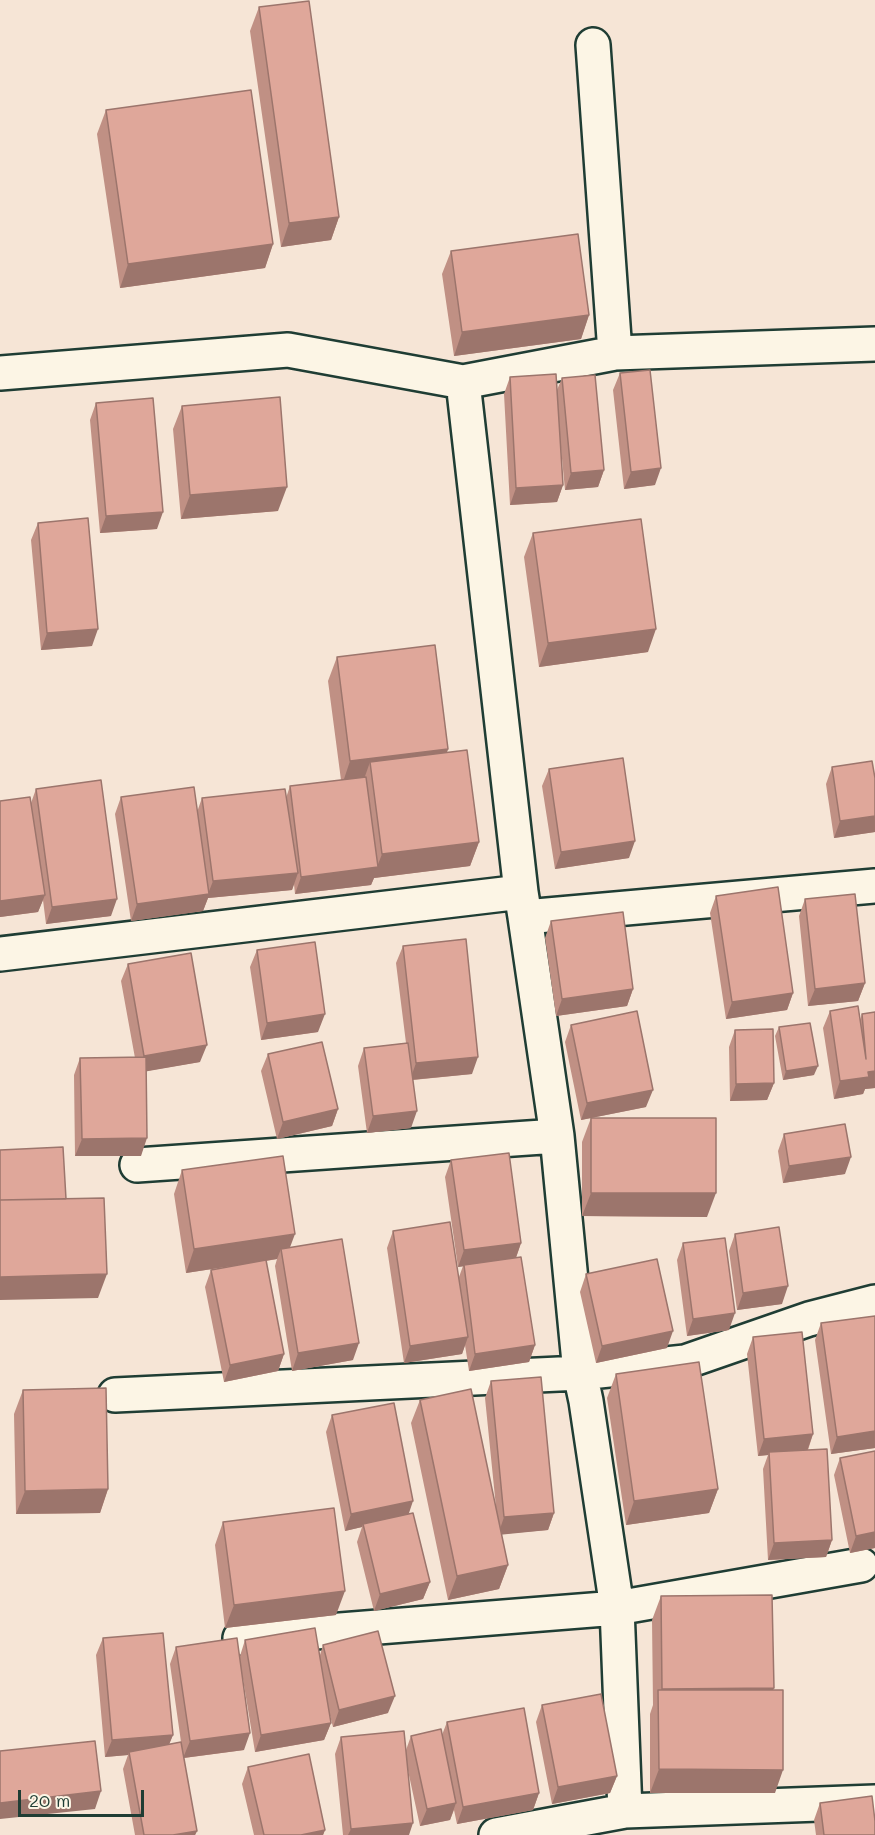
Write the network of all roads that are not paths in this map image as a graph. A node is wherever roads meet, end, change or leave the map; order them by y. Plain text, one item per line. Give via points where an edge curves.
1 (593, 45) dead end
2 (875, 344) edge
3 (615, 353) junction
4 (0, 373) edge
5 (463, 382) junction
6 (875, 886) edge
7 (523, 905) junction
8 (0, 954) edge
9 (557, 1136) junction
10 (137, 1165) dead end
11 (875, 1302) edge
12 (580, 1373) junction
13 (115, 1395) dead end
14 (861, 1565) dead end
15 (617, 1608) junction
16 (240, 1638) edge
17 (875, 1802) edge
18 (625, 1811) junction
19 (496, 1835) edge

1 - 3 street
2 - 3 street
3 - 5 street
4 - 5 street via 288,350
5 - 7 street
6 - 7 street
7 - 8 street
7 - 9 street
9 - 10 street
9 - 12 street
11 - 12 street via 808,1318 685,1362
12 - 13 street
12 - 15 street
14 - 15 street
15 - 16 street
15 - 18 street
17 - 18 street
18 - 19 street

